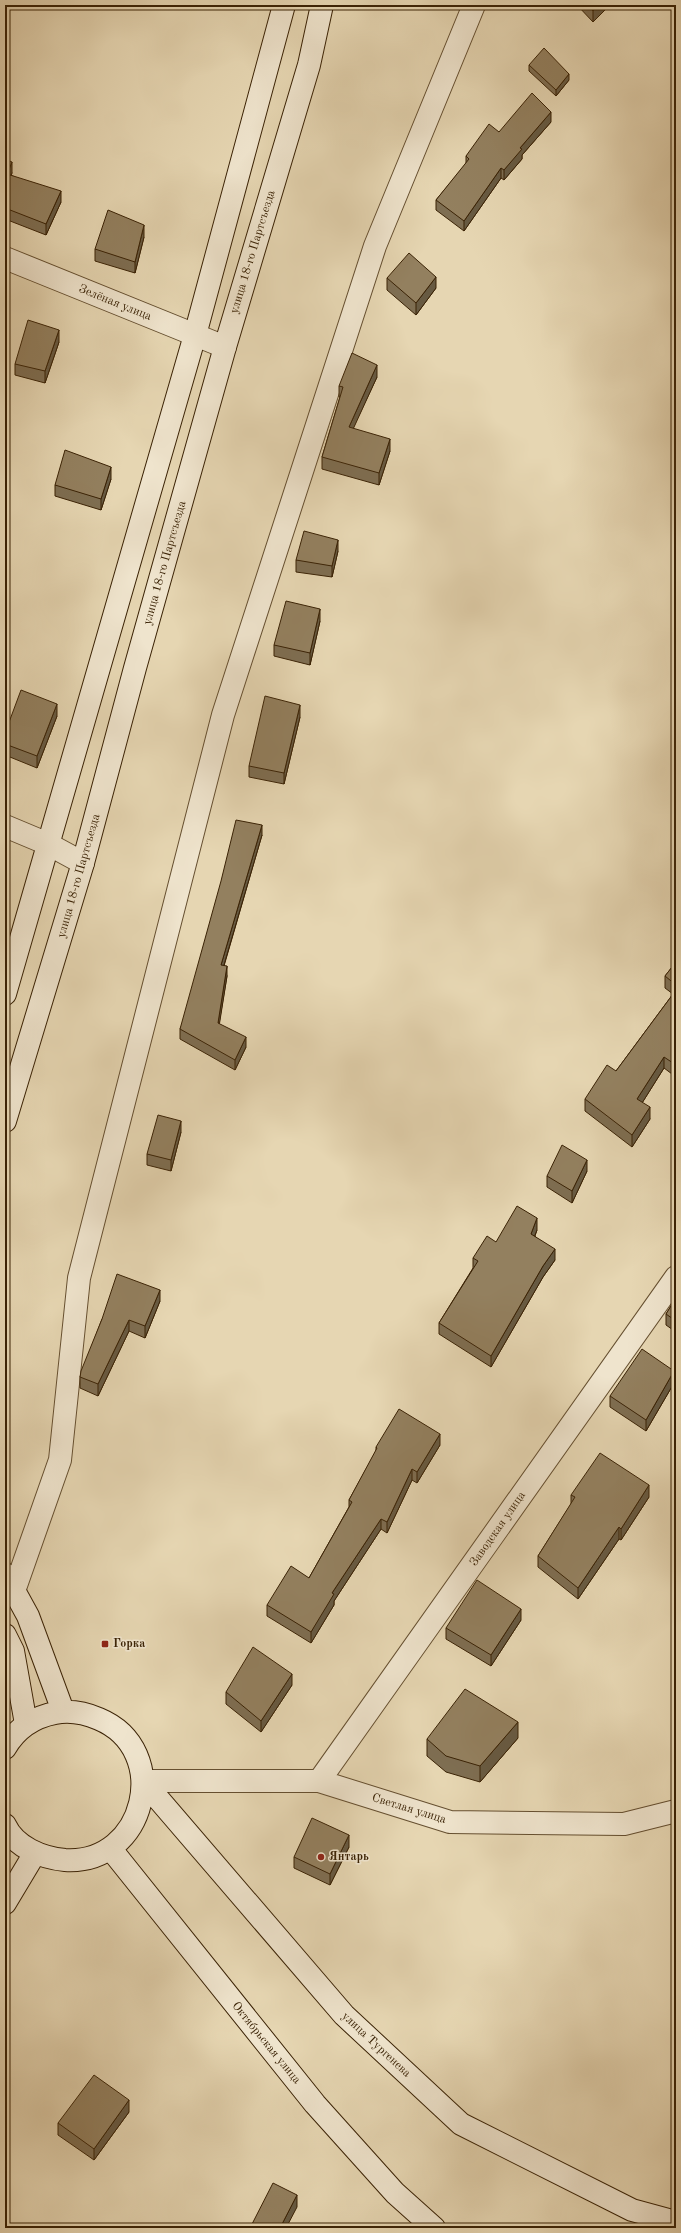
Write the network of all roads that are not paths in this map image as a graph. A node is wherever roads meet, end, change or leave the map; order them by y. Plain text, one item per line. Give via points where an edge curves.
1 (284, 5) edge
2 (322, 5) edge
3 (474, 5) edge
4 (5, 258) edge
5 (194, 335) junction
6 (225, 347) junction
7 (5, 826) edge
8 (48, 844) junction
9 (83, 863) junction
10 (5, 994) edge
11 (5, 1121) edge
12 (676, 1277) edge
13 (10, 1582) edge
14 (5, 1635) edge
15 (63, 1711) junction
16 (26, 1724) junction
17 (5, 1748) edge
18 (143, 1781) junction
19 (319, 1781) junction
20 (676, 1811) edge
21 (5, 1827) edge
22 (110, 1848) junction
23 (36, 1853) junction
24 (5, 1904) edge
25 (676, 2222) edge
26 (434, 2228) edge

1 - 5 main road
2 - 6 main road, улица 18-го Партсъезда via 309,65
3 - 13 main road via 375,246 223,715 79,1278 60,1460
4 - 5 main road, Зелёная улица
5 - 6 main road, Зелёная улица
5 - 8 main road
6 - 9 main road, улица 18-го Партсъезда
7 - 8 main road
8 - 9 main road
8 - 10 main road
9 - 11 main road, улица 18-го Партсъезда
12 - 19 main road, Заводская улица
13 - 15 main road via 28,1616
14 - 16 main road via 13,1650
15 - 16 main road via 44,1715
15 - 18 main road via 86,1713 108,1722 126,1738 138,1758
16 - 17 main road
18 - 19 main road, Светлая улица
18 - 22 main road via 142,1800 136,1819 125,1835
18 - 25 main road, улица Тургенева via 344,2015 461,2124 632,2210
19 - 20 main road, Светлая улица via 450,1822 624,1824
21 - 23 main road via 19,1842
22 - 23 main road via 93,1856 74,1860 54,1859
22 - 26 main road, Октябрьская улица via 316,2104 395,2193
23 - 24 main road

